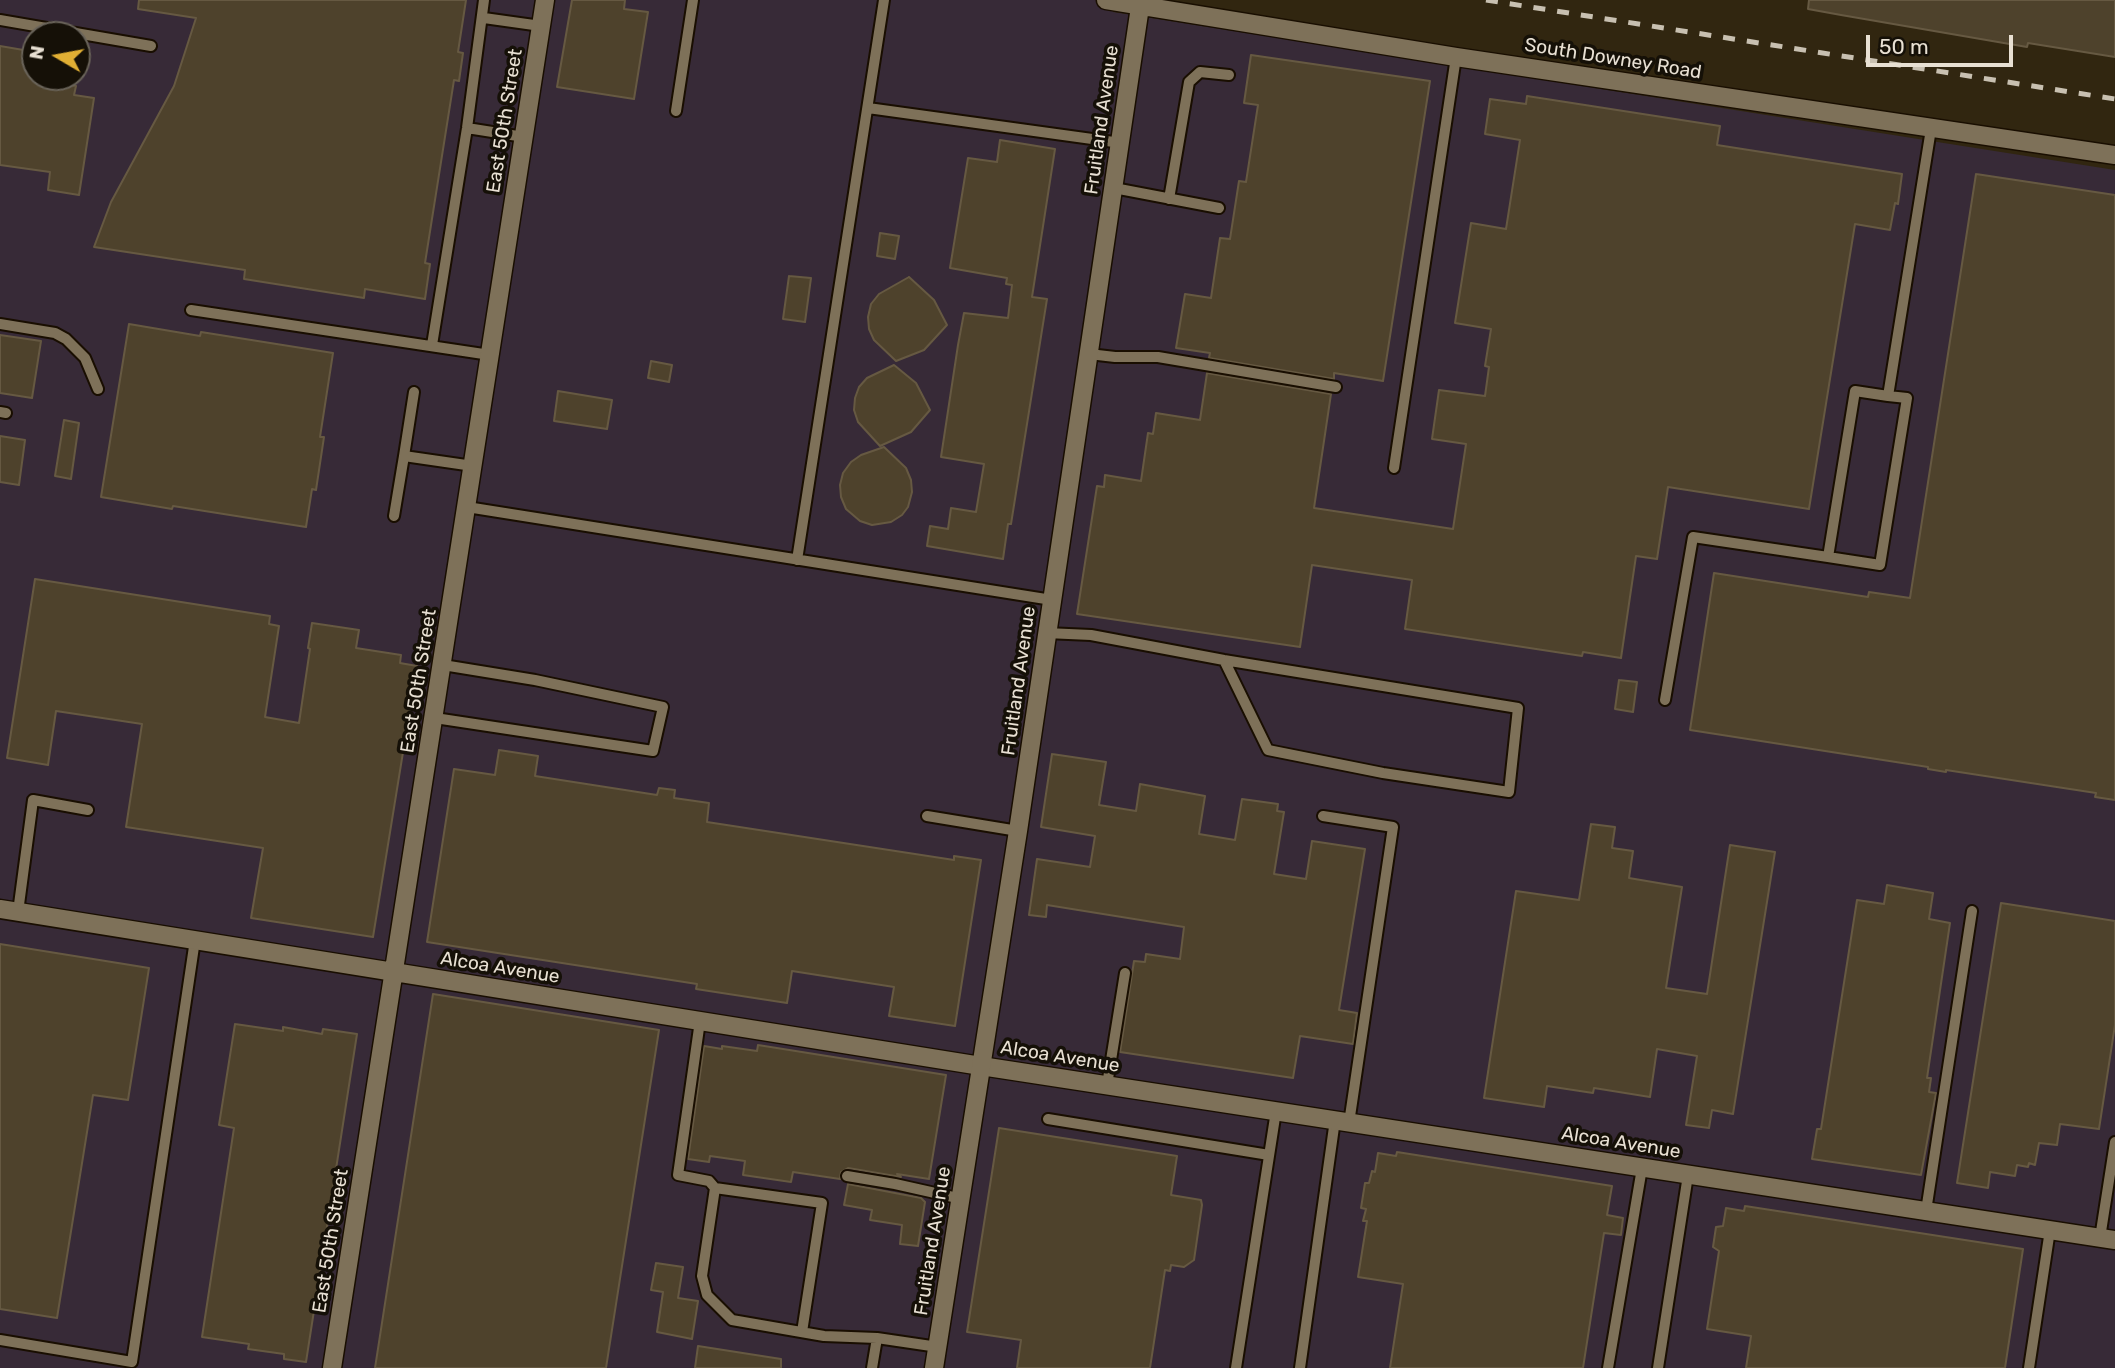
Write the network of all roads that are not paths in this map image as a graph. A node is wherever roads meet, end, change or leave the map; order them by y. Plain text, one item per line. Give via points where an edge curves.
1 (484, 0) edge
2 (545, 0) edge
3 (693, 0) edge
4 (884, 0) edge
5 (1106, 0) edge
6 (1141, 3) edge
7 (484, 18) junction
8 (0, 20) edge
9 (541, 26) junction
10 (151, 46) dead end
11 (1456, 57) junction
12 (1229, 75) dead end
13 (868, 108) junction
14 (676, 111) dead end
15 (467, 128) junction
16 (1931, 129) junction
17 (524, 137) junction
18 (1121, 143) junction
19 (2115, 155) edge
20 (1114, 188) junction
21 (1169, 199) junction
22 (1219, 208) dead end
23 (191, 310) dead end
24 (0, 324) edge
25 (432, 345) junction
26 (1089, 354) junction
27 (491, 355) junction
28 (1336, 387) dead end
29 (98, 389) dead end
30 (414, 392) dead end
31 (1888, 396) junction
32 (404, 456) junction
33 (473, 466) junction
34 (1394, 468) dead end
35 (467, 507) junction
36 (394, 516) dead end
37 (1828, 557) junction
38 (796, 560) junction
39 (1052, 600) junction
40 (1046, 633) junction
41 (1224, 660) junction
42 (443, 665) junction
43 (1665, 700) dead end
44 (435, 718) junction
45 (88, 810) dead end
46 (927, 816) dead end
47 (1323, 816) dead end
48 (1018, 831) junction
49 (9, 910) edge
50 (1972, 911) dead end
51 (195, 940) junction
52 (396, 972) junction
53 (1125, 973) dead end
54 (700, 1021) junction
55 (981, 1066) junction
56 (1107, 1085) junction
57 (1276, 1111) junction
58 (1048, 1119) dead end
59 (1342, 1121) junction
60 (2115, 1142) edge
61 (1269, 1155) junction
62 (1642, 1168) junction
63 (1688, 1174) junction
64 (847, 1176) dead end
65 (715, 1188) junction
66 (962, 1199) junction
67 (1926, 1211) junction
68 (2050, 1230) junction
69 (2108, 1239) edge
70 (802, 1332) junction
71 (877, 1338) junction
72 (0, 1340) edge
73 (938, 1347) junction
74 (332, 1368) edge
75 (872, 1368) edge
76 (934, 1368) edge
77 (1236, 1368) edge
78 (1300, 1368) edge
79 (1608, 1368) edge
80 (1658, 1368) edge
81 (2029, 1368) edge

1 - 7 lane
2 - 9 street, East 50th Street
3 - 14 lane
4 - 13 lane
5 - 6 street, South Downey Road
6 - 11 street, South Downey Road
6 - 18 street, Fruitland Avenue
7 - 9 lane
7 - 15 lane
8 - 10 lane
9 - 17 street, East 50th Street
11 - 16 street, South Downey Road
11 - 34 lane
12 - 21 lane via 1200,72 1189,82
13 - 18 lane
13 - 38 lane
15 - 17 lane
15 - 25 lane
16 - 19 street, South Downey Road
16 - 31 lane
17 - 27 street, East 50th Street
18 - 20 street, Fruitland Avenue
20 - 21 lane
20 - 26 street, Fruitland Avenue
21 - 22 lane
23 - 25 lane
24 - 29 lane via 66,339 85,358
25 - 27 lane
26 - 28 lane via 1158,357
26 - 39 street, Fruitland Avenue
27 - 33 street, East 50th Street
30 - 32 lane
31 - 37 lane via 1855,391
31 - 37 lane via 1907,398 1880,565
32 - 33 lane
32 - 36 lane
33 - 35 street, East 50th Street
35 - 38 lane
35 - 42 street, East 50th Street
37 - 43 lane via 1693,537
38 - 39 lane
39 - 40 street, Fruitland Avenue
40 - 41 lane via 1091,635
40 - 48 street, Fruitland Avenue
41 - 41 lane via 1518,708 1509,792 1268,750
42 - 44 street, East 50th Street
42 - 44 lane via 663,707 653,751
44 - 52 street, East 50th Street
45 - 49 lane via 33,800
46 - 48 lane
47 - 59 lane via 1393,827
48 - 55 street, Fruitland Avenue
49 - 51 street, Alcoa Avenue
50 - 67 lane
51 - 52 street, Alcoa Avenue
51 - 72 lane via 132,1362
52 - 54 street, Alcoa Avenue
52 - 74 street, East 50th Street
53 - 56 lane
54 - 55 street, Alcoa Avenue
54 - 65 lane via 678,1175 709,1181
55 - 56 street, Alcoa Avenue
55 - 66 street, Fruitland Avenue
56 - 57 street, Alcoa Avenue
57 - 59 street, Alcoa Avenue
57 - 61 lane
58 - 61 lane
59 - 62 street, Alcoa Avenue
59 - 78 lane
60 - 69 lane
61 - 77 lane
62 - 63 street, Alcoa Avenue
62 - 79 lane
63 - 67 street, Alcoa Avenue
63 - 80 lane
64 - 66 lane
65 - 70 lane via 702,1276 707,1295 732,1320
65 - 70 lane via 822,1203
66 - 73 street, Fruitland Avenue
67 - 68 street, Alcoa Avenue
68 - 69 street, Alcoa Avenue
68 - 81 lane
70 - 71 lane
71 - 73 lane
71 - 75 lane
73 - 76 street, Fruitland Avenue

